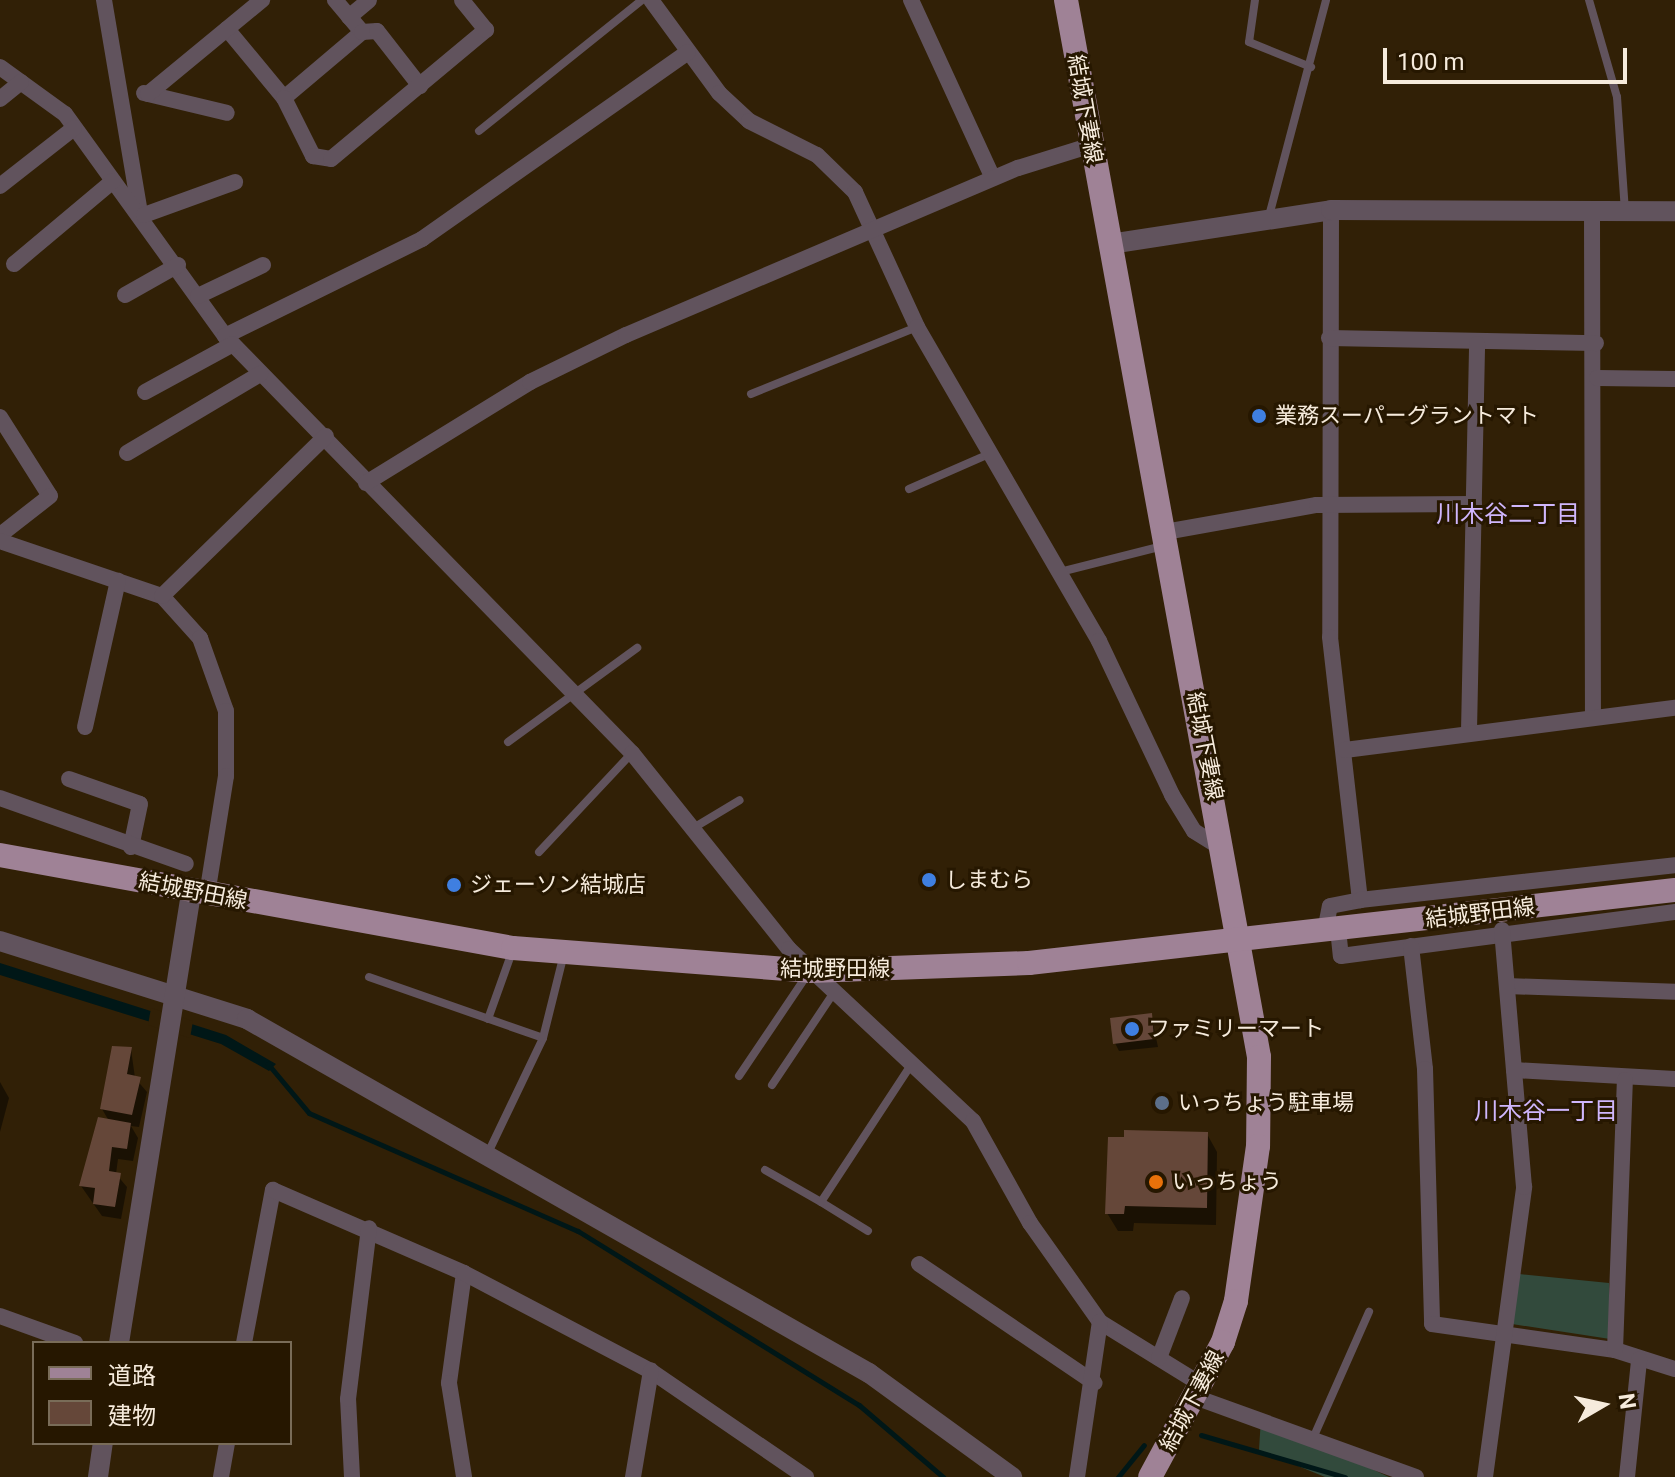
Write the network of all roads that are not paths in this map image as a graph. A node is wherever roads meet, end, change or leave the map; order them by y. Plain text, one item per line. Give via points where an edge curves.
1 (104, 0) edge
2 (262, 0) edge
3 (335, 0) edge
4 (369, 0) edge
5 (462, 0) edge
6 (642, 0) edge
7 (911, 0) edge
8 (1066, 0) edge
9 (1255, 0) edge
10 (1326, 0) edge
11 (1589, 0) edge
12 (660, 4) edge
13 (349, 17) junction
14 (227, 29) junction
15 (362, 32) junction
16 (688, 52) junction
17 (0, 67) edge
18 (1311, 67) junction
19 (21, 82) junction
20 (420, 86) junction
21 (123, 88) junction
22 (148, 94) junction
23 (284, 98) junction
24 (0, 99) edge
25 (227, 113) dead end
26 (74, 128) junction
27 (479, 131) dead end
28 (1092, 145) junction
29 (993, 178) junction
30 (113, 181) junction
31 (235, 182) dead end
32 (0, 186) edge
33 (1331, 210) junction
34 (142, 211) junction
35 (1625, 211) junction
36 (1675, 211) edge
37 (1592, 212) junction
38 (1269, 216) junction
39 (875, 232) junction
40 (1110, 244) junction
41 (14, 264) dead end
42 (178, 265) junction
43 (263, 265) dead end
44 (125, 295) dead end
45 (198, 296) junction
46 (917, 327) junction
47 (1329, 338) junction
48 (229, 340) junction
49 (1596, 343) junction
50 (1477, 344) junction
51 (260, 374) junction
52 (1597, 378) junction
53 (1675, 379) edge
54 (145, 392) dead end
55 (751, 394) dead end
56 (0, 417) edge
57 (326, 436) junction
58 (127, 453) dead end
59 (989, 454) junction
60 (366, 483) junction
61 (909, 489) dead end
62 (1328, 504) junction
63 (1474, 504) junction
64 (0, 538) edge
65 (1166, 539) junction
66 (1054, 574) junction
67 (118, 581) junction
68 (162, 596) junction
69 (637, 648) dead end
70 (573, 692) junction
71 (1675, 708) edge
72 (1593, 717) junction
73 (85, 727) dead end
74 (1469, 731) junction
75 (508, 742) dead end
76 (1345, 750) junction
77 (632, 753) junction
78 (69, 779) dead end
79 (0, 798) edge
80 (740, 800) dead end
81 (695, 827) junction
82 (131, 847) junction
83 (1225, 850) junction
84 (539, 852) dead end
85 (0, 855) edge
86 (186, 864) dead end
87 (1675, 865) edge
88 (1675, 890) edge
89 (199, 892) junction
90 (1360, 900) junction
91 (1675, 912) edge
92 (1332, 930) junction
93 (1502, 930) junction
94 (1242, 940) junction
95 (0, 941) edge
96 (1411, 946) junction
97 (513, 948) junction
98 (564, 954) junction
99 (810, 971) junction
100 (369, 977) dead end
101 (1507, 986) junction
102 (1675, 992) edge
103 (833, 994) junction
104 (175, 995) junction
105 (488, 1019) junction
106 (543, 1038) junction
107 (911, 1065) junction
108 (1514, 1070) junction
109 (739, 1076) dead end
110 (1675, 1079) edge
111 (1625, 1080) junction
112 (772, 1085) dead end
113 (485, 1158) junction
114 (765, 1170) dead end
115 (821, 1202) junction
116 (369, 1228) junction
117 (868, 1231) dead end
118 (919, 1264) dead end
119 (464, 1273) junction
120 (1182, 1298) dead end
121 (1369, 1312) dead end
122 (0, 1316) edge
123 (1100, 1322) junction
124 (1503, 1330) junction
125 (69, 1341) edge
126 (119, 1341) edge
127 (244, 1341) edge
128 (1615, 1350) junction
129 (1159, 1358) junction
130 (1639, 1360) junction
131 (1675, 1369) edge
132 (651, 1371) junction
133 (1095, 1383) junction
134 (1199, 1391) junction
135 (1314, 1436) junction
136 (103, 1445) edge
137 (227, 1445) edge
138 (98, 1477) edge
139 (221, 1477) edge
140 (352, 1477) edge
141 (464, 1477) edge
142 (633, 1477) edge
143 (806, 1477) edge
144 (1012, 1477) edge
145 (1077, 1477) edge
146 (1150, 1477) edge
147 (1416, 1477) edge
148 (1485, 1477) edge
149 (1627, 1477) edge

1 - 21 street
2 - 14 street
3 - 13 street
4 - 13 street
5 - 20 street via 486,30
6 - 27 lane
7 - 29 street
8 - 28 main road, 結城下妻線
9 - 18 lane via 1249,42
10 - 18 lane
11 - 35 lane via 1617,97
12 - 16 street
13 - 15 street
14 - 22 street
14 - 23 street
15 - 20 street via 377,31
15 - 23 street
16 - 39 street via 749,121 839,173
16 - 48 street via 422,239
17 - 19 street
18 - 38 lane
19 - 24 street
19 - 26 street
20 - 23 street via 331,159 313,156
21 - 22 street
21 - 34 street
22 - 25 street
26 - 30 street
26 - 32 street
28 - 29 street
28 - 40 main road, 結城下妻線
29 - 39 street
30 - 34 street
30 - 41 street
31 - 34 street
33 - 37 street
33 - 38 street
33 - 47 street
34 - 42 street
35 - 36 street
35 - 37 street
37 - 49 street
38 - 40 street
39 - 46 street
39 - 60 street via 626,335 530,382
40 - 65 main road, 結城下妻線
42 - 44 street
42 - 45 street
43 - 45 street
45 - 48 street
46 - 55 lane
46 - 59 street
47 - 50 street
47 - 62 street
48 - 51 street
48 - 54 street
49 - 50 street
49 - 52 street
50 - 63 street
51 - 57 street
51 - 58 street
52 - 53 street
52 - 72 street
56 - 64 street via 50,496
57 - 60 street
57 - 68 street
59 - 61 lane
59 - 66 street
60 - 70 street
62 - 63 street
62 - 65 street
62 - 76 street via 1330,637
63 - 74 street
64 - 67 street
65 - 66 lane
65 - 83 main road, 結城下妻線
66 - 83 street via 1099,641 1187,819
67 - 68 street
67 - 73 street
68 - 89 street via 200,638 226,711 226,776
69 - 70 lane
70 - 75 lane
70 - 77 street
71 - 72 street
72 - 74 street
74 - 76 street
76 - 90 street
77 - 81 street
77 - 84 lane
78 - 82 street via 140,804
79 - 82 street
80 - 81 lane
81 - 99 street
82 - 86 street
83 - 94 main road, 結城下妻線
85 - 89 main road, 結城野田線
87 - 90 street
88 - 92 main road, 結城野田線
89 - 97 main road, 結城野田線
89 - 104 street
90 - 92 street via 1325,910
91 - 93 street
92 - 94 main road, 結城野田線
92 - 96 street via 1341,956
93 - 96 street
93 - 101 street
94 - 99 main road, 結城野田線 via 1029,963
94 - 134 main road, 結城下妻線 via 1259,1057 1258,1146 1236,1301
95 - 104 street
96 - 124 street via 1425,1069 1432,1324
97 - 98 main road, 結城野田線
97 - 105 lane
98 - 99 main road, 結城野田線
98 - 106 lane
99 - 103 street
99 - 109 lane
100 - 105 lane
101 - 102 street
101 - 108 street
103 - 107 street
103 - 112 lane
104 - 113 street via 247,1019
104 - 126 street
105 - 106 lane
106 - 113 lane
107 - 115 lane
107 - 123 street via 973,1121 1030,1223
108 - 111 street
108 - 124 street via 1524,1187
110 - 111 street
111 - 128 street
113 - 144 street via 869,1373
114 - 115 lane
115 - 117 lane
116 - 119 street
116 - 127 street via 273,1190
116 - 140 street via 348,1399
118 - 133 street
119 - 132 street
119 - 141 street via 449,1383
120 - 129 street
121 - 135 lane
122 - 125 street
123 - 129 street
123 - 133 street
124 - 128 street
124 - 148 street
128 - 130 street
129 - 134 street
130 - 131 street
130 - 149 street
132 - 142 street
132 - 143 street
133 - 145 street
134 - 135 street
134 - 146 main road, 結城下妻線
135 - 147 street
136 - 138 street
137 - 139 street

